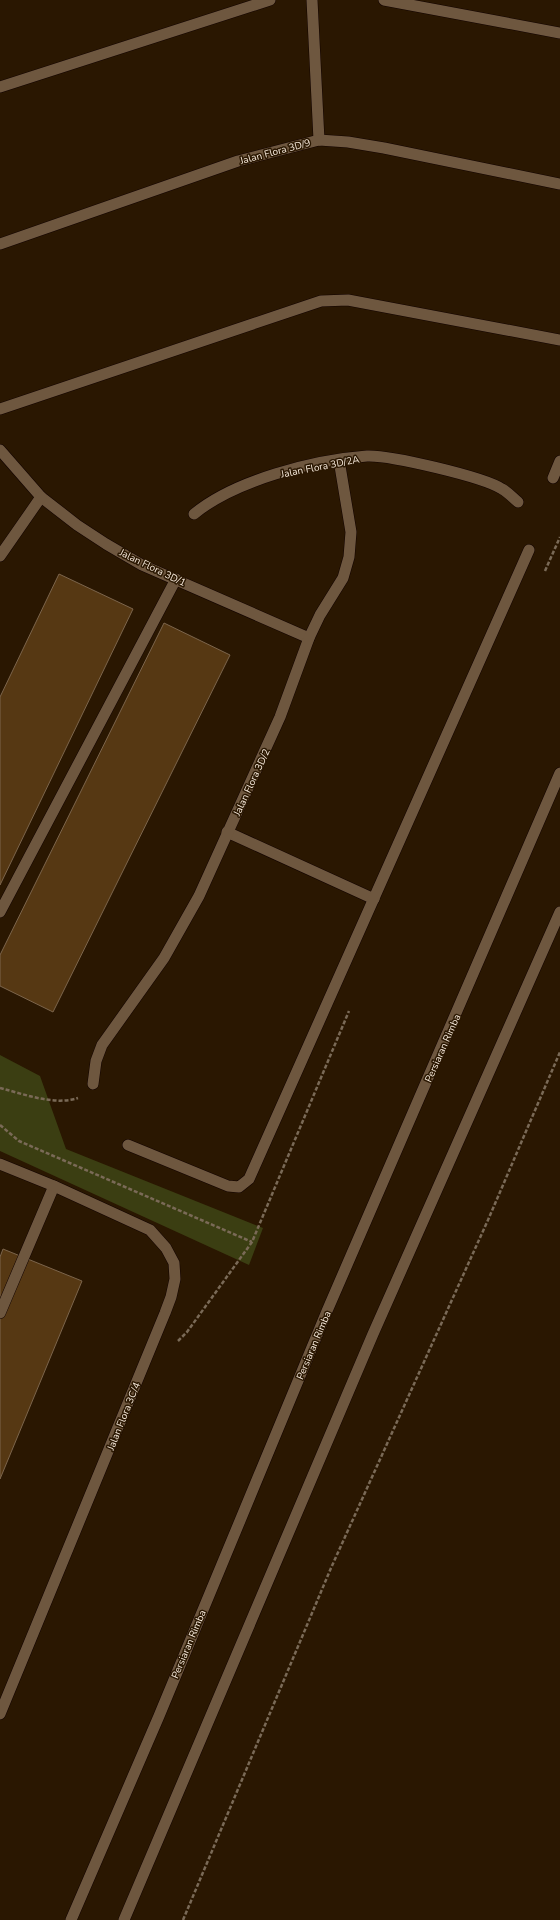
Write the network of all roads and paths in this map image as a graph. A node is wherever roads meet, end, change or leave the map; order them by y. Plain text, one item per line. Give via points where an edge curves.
1 (270, 0) edge
2 (312, 0) edge
3 (384, 0) edge
4 (560, 33) edge
5 (0, 87) edge
6 (319, 140) junction
7 (560, 184) edge
8 (0, 244) edge
9 (560, 340) edge
10 (0, 409) edge
11 (0, 450) edge
12 (339, 460) junction
13 (560, 461) edge
14 (553, 478) dead end
15 (41, 497) junction
16 (518, 502) dead end
17 (194, 514) dead end
18 (529, 550) dead end
19 (0, 556) edge
20 (176, 579) junction
21 (309, 638) junction
22 (560, 773) edge
23 (227, 832) junction
24 (374, 899) junction
25 (0, 912) edge
26 (560, 912) edge
27 (560, 1052) edge
28 (93, 1084) joint
29 (0, 1088) edge
30 (0, 1125) edge
31 (128, 1145) dead end
32 (0, 1164) edge
33 (54, 1186) junction
34 (252, 1242) dead end
35 (0, 1314) edge
36 (3, 1700) edge
37 (0, 1714) edge
38 (71, 1920) edge
39 (124, 1920) edge
40 (184, 1920) edge

1 - 5 street
2 - 6 street
3 - 4 street
6 - 7 street, Jalan Flora 3D/9 via 384,148
6 - 8 street, Jalan Flora 3D/9 via 238,161
9 - 10 street via 348,300 321,301
11 - 15 street, Jalan Flora 3D/1
12 - 16 street, Jalan Flora 3D/2A via 369,456 407,461 490,483
12 - 17 street, Jalan Flora 3D/2A via 281,473 240,488 214,500
12 - 21 street, Jalan Flora 3D/2 via 351,532 349,557 343,578
13 - 14 street
15 - 19 street
15 - 20 street, Jalan Flora 3D/1 via 106,544
18 - 24 street
20 - 21 street, Jalan Flora 3D/1
20 - 25 street
21 - 23 street, Jalan Flora 3D/2 via 280,717
22 - 38 street, Persiaran Rimba via 327,1311
23 - 24 street
23 - 28 street, Jalan Flora 3D/2 via 199,896 164,958 102,1045 96,1061
24 - 31 street via 249,1179 239,1187 228,1186
26 - 39 street via 373,1334
27 - 40 path via 488,1220 331,1568
28 - 29 path via 81,1096 69,1101 51,1100
30 - 34 path via 19,1141
32 - 33 street, Jalan Flora 3C/4
33 - 35 street
33 - 36 street, Jalan Flora 3C/4 via 150,1230 166,1248 174,1263 175,1279 165,1313
36 - 37 street, Jalan Flora 3C/4

